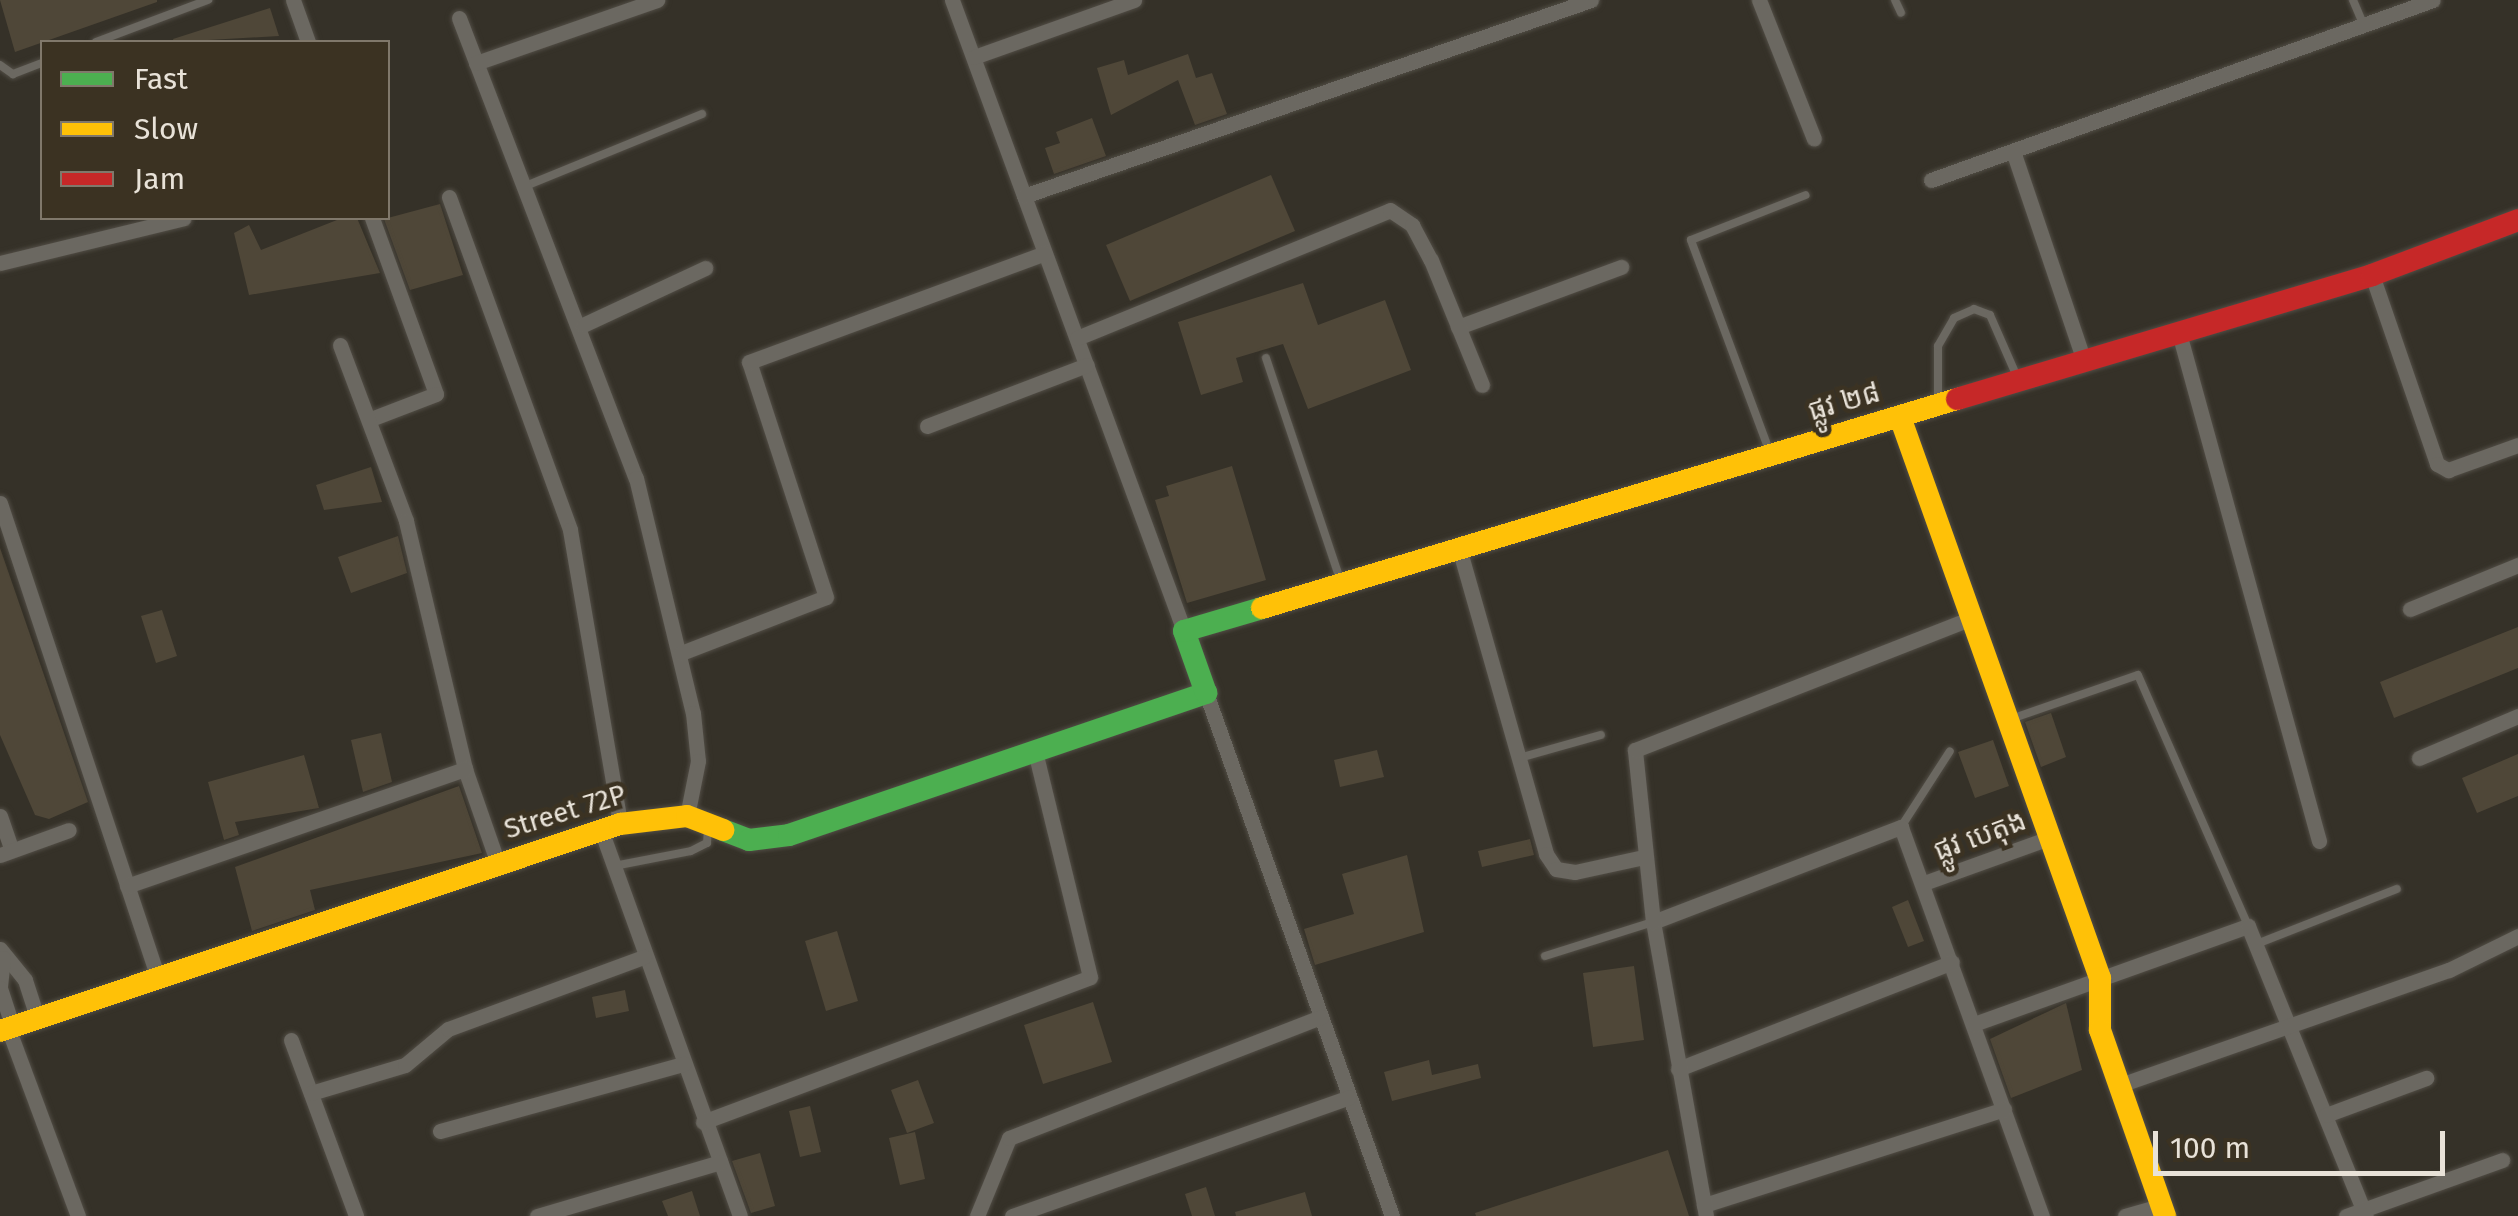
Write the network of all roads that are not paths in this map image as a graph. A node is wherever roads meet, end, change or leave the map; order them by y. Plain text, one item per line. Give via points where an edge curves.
1 (208, 0) edge
2 (292, 0) edge
3 (656, 0) edge
4 (952, 0) edge
5 (1134, 0) edge
6 (1591, 0) edge
7 (1758, 0) edge
8 (1895, 0) edge
9 (2353, 0) edge
10 (2433, 0) edge
11 (1902, 13) dead end
12 (459, 18) dead end
13 (2363, 24) junction
14 (101, 40) edge
15 (307, 40) edge
16 (974, 56) junction
17 (40, 64) edge
18 (476, 64) junction
19 (0, 65) edge
20 (702, 114) dead end
21 (1814, 139) dead end
22 (2014, 154) junction
23 (1932, 180) dead end
24 (528, 184) junction
25 (1806, 195) dead end
26 (1024, 196) junction
27 (448, 197) dead end
28 (176, 220) edge
29 (373, 220) edge
30 (2518, 220) edge
31 (1046, 253) junction
32 (0, 262) edge
33 (1621, 267) dead end
34 (705, 268) dead end
35 (2372, 275) junction
36 (583, 325) junction
37 (1458, 327) junction
38 (2180, 333) junction
39 (1077, 338) junction
40 (340, 345) dead end
41 (1266, 358) dead end
42 (2084, 361) junction
43 (1087, 365) junction
44 (2019, 381) junction
45 (1482, 385) dead end
46 (1938, 406) junction
47 (1900, 417) junction
48 (374, 418) junction
49 (927, 426) dead end
50 (2518, 446) edge
51 (1771, 455) junction
52 (0, 502) edge
53 (1459, 548) junction
54 (2518, 565) edge
55 (1341, 584) junction
56 (2410, 609) dead end
57 (1970, 619) junction
58 (1184, 631) junction
59 (680, 652) junction
60 (1206, 693) junction
61 (2518, 716) edge
62 (2009, 720) junction
63 (1601, 734) dead end
64 (1950, 751) dead end
65 (1035, 752) junction
66 (1518, 758) junction
67 (2420, 758) dead end
68 (465, 768) junction
69 (0, 816) edge
70 (698, 820) junction
71 (611, 827) junction
72 (1901, 827) junction
73 (69, 830) dead end
74 (2052, 837) junction
75 (2319, 841) dead end
76 (6, 852) edge
77 (1644, 857) junction
78 (498, 864) junction
79 (612, 866) junction
80 (1924, 882) junction
81 (127, 886) junction
82 (2396, 889) dead end
83 (1653, 922) junction
84 (2248, 926) junction
85 (2518, 936) edge
86 (2259, 943) junction
87 (2, 954) edge
88 (644, 956) junction
89 (1545, 956) dead end
90 (1952, 962) junction
91 (158, 978) junction
92 (2100, 978) junction
93 (1321, 1017) junction
94 (37, 1018) junction
95 (1974, 1024) junction
96 (2289, 1024) junction
97 (7, 1028) edge
98 (291, 1040) dead end
99 (684, 1064) junction
100 (1678, 1069) junction
101 (2426, 1078) dead end
102 (2120, 1085) junction
103 (311, 1092) junction
104 (1349, 1098) junction
105 (2004, 1108) junction
106 (2326, 1115) junction
107 (703, 1122) junction
108 (440, 1131) dead end
109 (2502, 1160) dead end
110 (720, 1162) junction
111 (1705, 1210) edge
112 (2162, 1211) edge
113 (2365, 1213) edge
114 (78, 1216) edge
115 (356, 1216) edge
116 (537, 1216) edge
117 (740, 1216) edge
118 (978, 1216) edge
119 (1012, 1216) edge
120 (1392, 1216) edge
121 (2042, 1216) edge
122 (2125, 1216) edge
123 (2346, 1216) edge

1 - 14 lane
2 - 15 street
3 - 18 street
4 - 16 street
5 - 16 street
6 - 26 street
7 - 21 street
8 - 11 lane
9 - 13 lane
10 - 13 street
12 - 18 street
13 - 22 street
16 - 26 street
17 - 19 lane via 13,74
18 - 24 street
20 - 24 lane
22 - 23 street
22 - 42 street
24 - 36 street
25 - 51 lane via 1690,240
26 - 31 street
27 - 71 street via 570,530
28 - 32 street
29 - 48 street via 436,394
30 - 35 street, ផ្លូវ ២៨
31 - 39 street
31 - 59 street via 749,362 826,596
33 - 37 street
34 - 36 street
35 - 38 street, ផ្លូវ ២៨
35 - 50 street via 2436,464 2448,470
36 - 59 street
37 - 39 street via 1412,225 1390,210
37 - 45 street
38 - 42 street, ផ្លូវ ២៨
38 - 75 street
39 - 43 street
40 - 48 street
41 - 55 lane
42 - 44 street, ផ្លូវ ២៨
43 - 49 street
43 - 58 street
44 - 46 street, ផ្លូវ ២៨
44 - 46 lane via 1990,315 1974,309 1954,318 1938,346
46 - 47 street, ផ្លូវ ២៨
47 - 51 street, ផ្លូវ ២៨
47 - 57 street
48 - 68 street
51 - 53 street, ផ្លូវ ២៨
52 - 81 street
53 - 55 street, ផ្លូវ ២៨
53 - 66 street
54 - 56 street
55 - 58 street, ផ្លូវ ២៨
57 - 62 street
57 - 77 street via 1645,739 1635,750
58 - 60 street
59 - 70 street via 698,761
60 - 65 street, Street 72P
60 - 93 street
61 - 67 street
62 - 74 street
62 - 84 lane via 2138,674
63 - 66 lane
64 - 72 lane
65 - 70 street, Street 72P via 789,836 750,840
65 - 107 street via 1090,977
66 - 77 street via 1556,870
68 - 78 street
68 - 81 street
69 - 76 street
70 - 71 street, Street 72P
70 - 79 lane via 707,843 691,852
71 - 78 street, Street 72P
71 - 79 street
72 - 80 street
72 - 83 street
73 - 76 street
74 - 80 street, ផ្លូវ បេតុង
74 - 92 street
77 - 83 street
78 - 91 street, Street 72P
79 - 88 street
80 - 90 street
81 - 91 street
82 - 86 lane
83 - 89 lane
83 - 100 street
84 - 86 street
84 - 92 street
85 - 96 street
86 - 96 street
87 - 94 street via 25,980
87 - 97 street
88 - 99 street
88 - 103 street via 448,1030 406,1065
90 - 95 street
90 - 100 street
91 - 94 street, Street 72P
92 - 95 street
92 - 102 street via 2100,1030
93 - 104 street
93 - 118 street via 1010,1138
94 - 97 street, Street 72P
95 - 105 street
96 - 102 street
96 - 106 street
97 - 114 street
98 - 103 street
99 - 107 street
99 - 108 street
100 - 111 street
101 - 106 street
102 - 112 street
103 - 115 street
104 - 119 street
104 - 120 street
105 - 111 street
105 - 121 street
106 - 113 street
107 - 110 street
109 - 113 street
110 - 116 street
110 - 117 street
112 - 122 street
113 - 123 street

